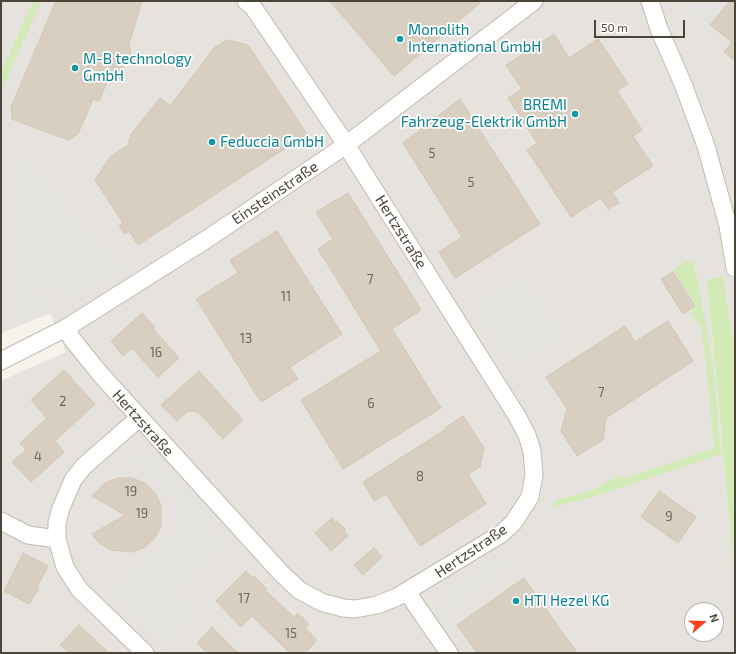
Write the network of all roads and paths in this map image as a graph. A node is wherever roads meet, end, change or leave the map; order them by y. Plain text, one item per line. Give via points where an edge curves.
1 (246, 1) edge
2 (534, 1) edge
3 (640, 1) edge
4 (650, 1) edge
5 (659, 28) junction
6 (346, 145) junction
7 (735, 268) edge
8 (66, 328) junction
9 (1, 361) edge
10 (139, 418) junction
11 (1, 522) edge
12 (57, 539) junction
13 (407, 592) junction
14 (145, 653) edge
15 (449, 653) edge

1 - 6 street, Hertzstraße via 253,7
2 - 6 street, Einsteinstraße
3 - 5 street
4 - 5 street
5 - 7 street via 706,146 728,226
6 - 8 street, Einsteinstraße via 207,239
6 - 13 street, Hertzstraße via 517,416 532,451 533,489 523,510 513,523 490,542
8 - 9 street, Einsteinstraße
8 - 10 street, Hertzstraße via 80,350
10 - 12 street via 84,466 72,480 57,523
10 - 13 street, Hertzstraße via 281,573 310,597 332,606 355,609 386,602
11 - 12 street via 28,535
12 - 14 street via 65,567 79,589
13 - 15 street

